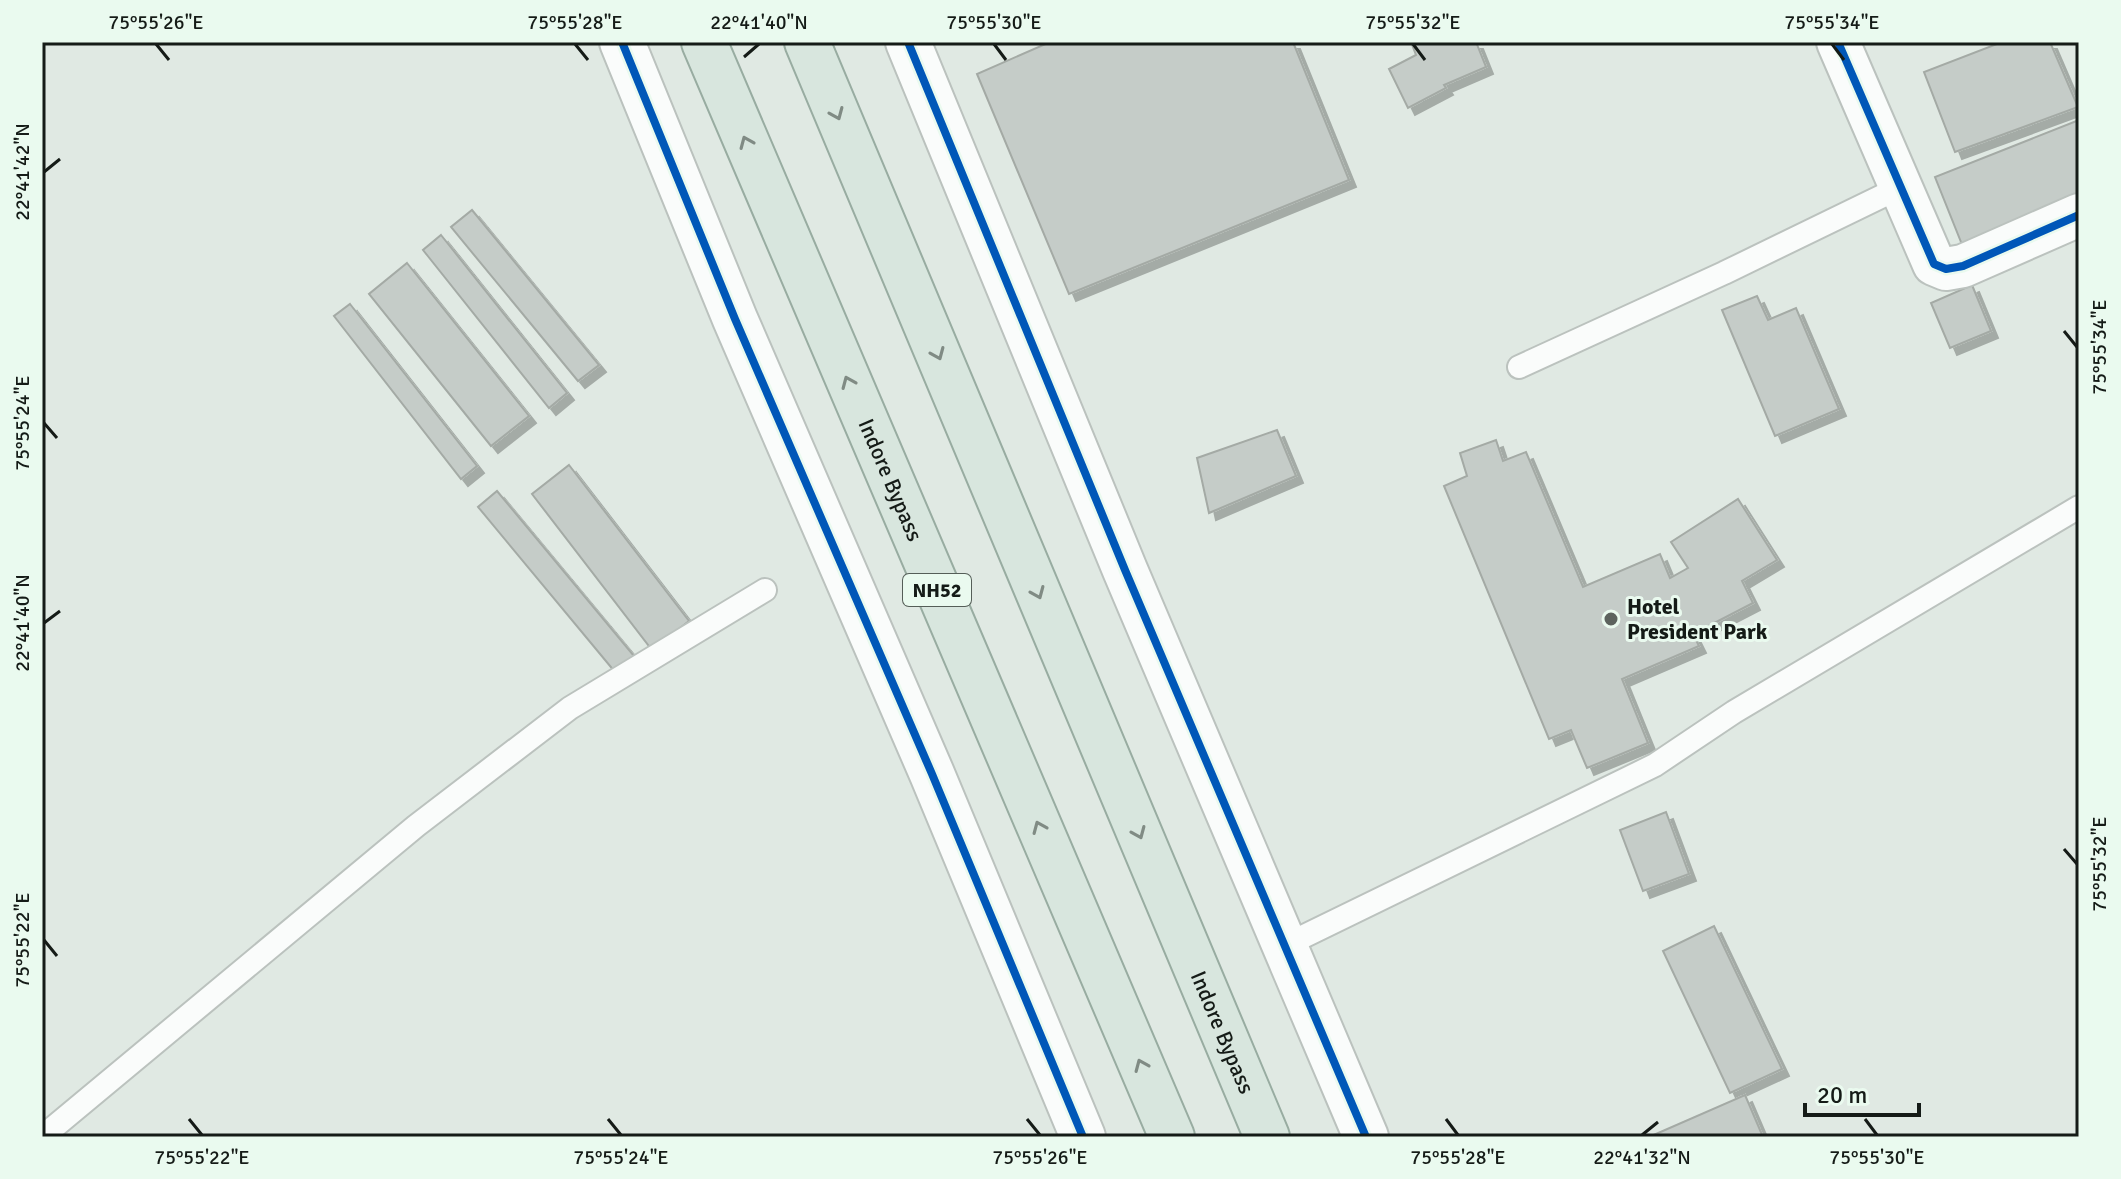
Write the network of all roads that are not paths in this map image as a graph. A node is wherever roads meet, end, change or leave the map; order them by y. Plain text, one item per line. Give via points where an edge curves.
1 (622, 42) edge
2 (704, 42) edge
3 (807, 42) edge
4 (1838, 42) edge
5 (920, 46) edge
6 (1901, 187) junction
7 (2079, 215) edge
8 (1519, 367) dead end
9 (2079, 507) edge
10 (765, 590) dead end
11 (1286, 945) junction
12 (42, 1137) edge
13 (1083, 1137) edge
14 (1172, 1137) edge
15 (1267, 1137) edge
16 (1366, 1137) edge

1 - 13 street
14 -> 2 highway, Indore Bypass / NH52
3 -> 15 highway, Indore Bypass
4 - 6 street
5 - 11 street via 1131,584
6 - 7 street via 1934,264 1946,269
6 - 8 lane
9 - 11 lane via 1734,712 1655,765
10 - 12 lane via 570,708 416,826
11 - 16 street

